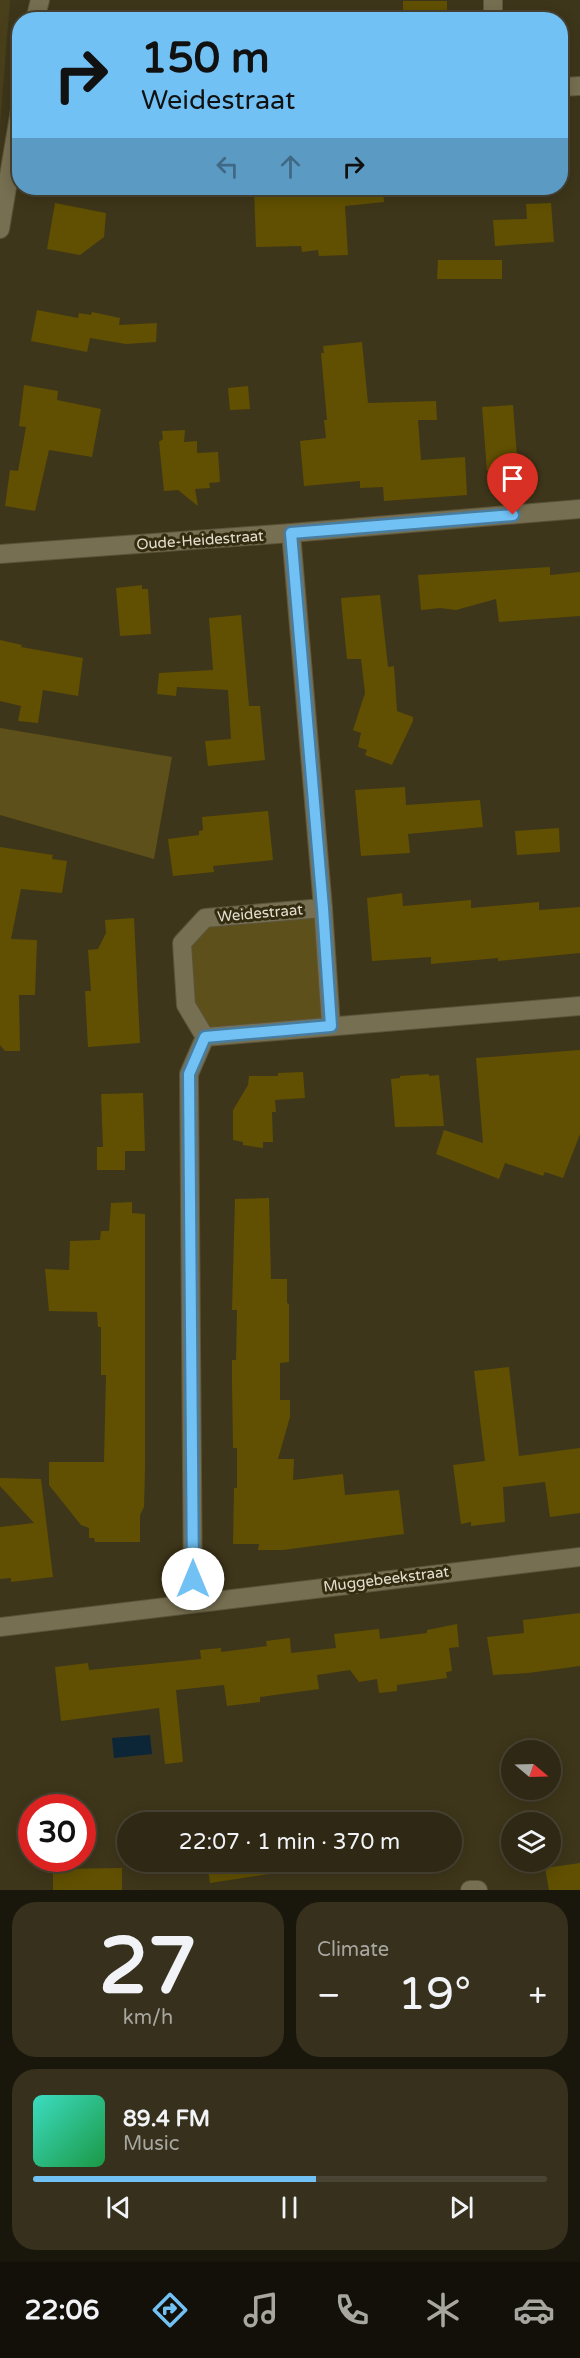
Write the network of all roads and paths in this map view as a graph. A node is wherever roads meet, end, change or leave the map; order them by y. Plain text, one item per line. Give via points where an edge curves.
1 (12, 158) edge
2 (0, 229) edge
3 (580, 509) edge
4 (291, 533) junction
5 (0, 554) edge
6 (323, 908) junction
7 (580, 1006) edge
8 (331, 1026) junction
9 (205, 1037) junction
10 (580, 1557) edge
11 (193, 1602) junction
12 (0, 1627) edge
13 (470, 1890) edge
14 (478, 1890) edge

1 - 2 street
3 - 4 street, Oude-Heidestraat
4 - 5 street, Oude-Heidestraat
4 - 6 street, Weidestraat
6 - 8 street, Weidestraat
6 - 9 street, Weidestraat via 205,918 183,944 186,1005
7 - 8 street
8 - 9 street
9 - 11 street via 189,1074
10 - 11 street, Muggebeekstraat
11 - 12 street, Muggebeekstraat
13 - 14 street

